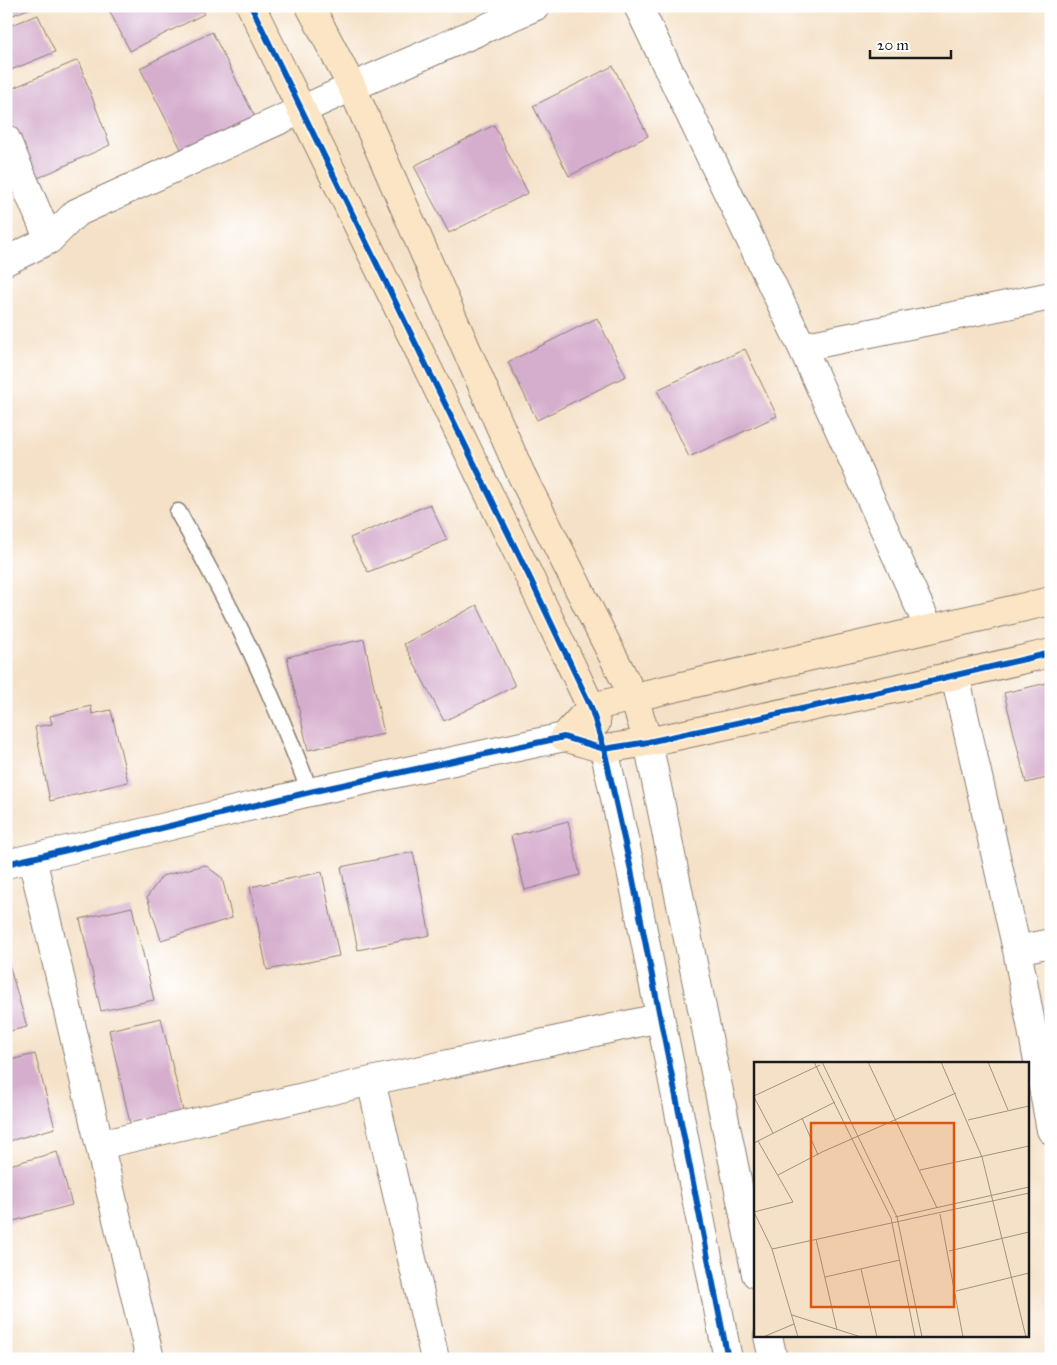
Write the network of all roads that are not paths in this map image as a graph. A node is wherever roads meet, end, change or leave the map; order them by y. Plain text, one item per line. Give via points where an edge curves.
1 (251, 6) edge
2 (310, 6) edge
3 (536, 6) edge
4 (638, 6) edge
5 (352, 87) junction
6 (302, 110) junction
7 (6, 139) edge
8 (49, 240) junction
9 (6, 261) edge
10 (1051, 296) edge
11 (802, 347) junction
12 (178, 512) dead end
13 (1051, 601) edge
14 (930, 628) junction
15 (1051, 653) edge
16 (955, 675) junction
17 (634, 698) junction
18 (591, 707) junction
19 (564, 737) junction
20 (648, 742) junction
21 (604, 749) junction
22 (310, 792) junction
23 (19, 861) edge
24 (1051, 943) edge
25 (1017, 950) junction
26 (660, 1018) junction
27 (371, 1081) junction
28 (1051, 1130) edge
29 (100, 1145) junction
30 (754, 1264) edge
31 (768, 1338) edge
32 (150, 1359) edge
33 (435, 1359) edge
34 (728, 1359) edge
35 (773, 1359) edge

1 - 6 street
2 - 5 street
3 - 5 street
4 - 11 street
5 - 6 street
5 - 17 street via 520,472
6 - 8 street via 76,213
6 - 18 street
7 - 8 street
8 - 9 street
10 - 11 street
11 - 14 street
12 - 22 lane via 252,653
13 - 14 street
14 - 17 street
15 - 16 street
16 - 20 street
16 - 25 street
17 - 18 street
17 - 20 street
18 - 19 street
18 - 21 street
19 - 21 street
19 - 22 street
20 - 21 street
20 - 30 street
21 - 26 street
22 - 23 street
23 - 29 street
24 - 25 street
25 - 28 street
26 - 27 street
26 - 34 street
27 - 29 street
27 - 33 street
29 - 32 street
31 - 35 street

